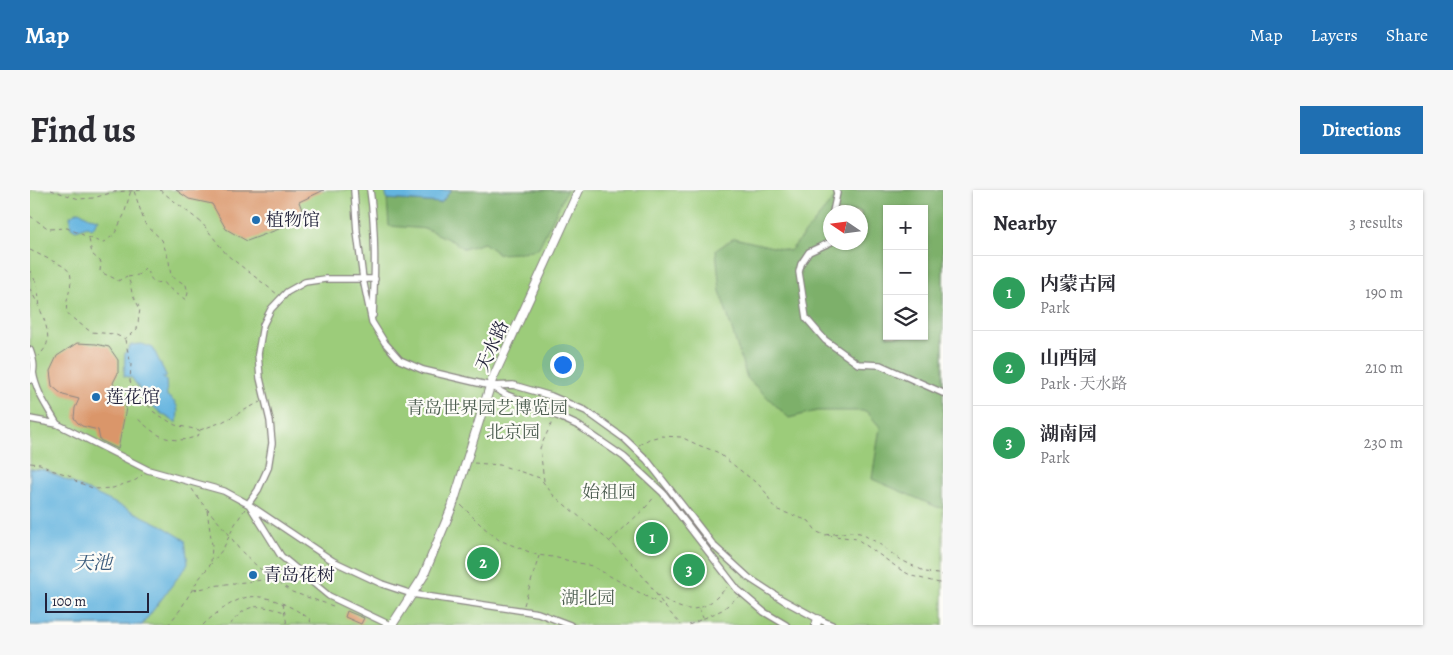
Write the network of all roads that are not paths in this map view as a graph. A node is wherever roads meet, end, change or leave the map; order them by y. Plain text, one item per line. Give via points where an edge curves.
1 (354, 190) edge
2 (370, 190) edge
3 (579, 190) edge
4 (836, 190) edge
5 (834, 205) edge
6 (823, 245) edge
7 (363, 279) junction
8 (375, 279) junction
9 (372, 322) junction
10 (30, 350) edge
11 (33, 372) junction
12 (30, 380) edge
13 (490, 386) junction
14 (943, 393) edge
15 (30, 419) edge
16 (58, 424) junction
17 (248, 504) junction
18 (412, 594) junction
19 (817, 622) edge
20 (391, 625) edge
21 (570, 625) edge
22 (786, 625) edge
23 (832, 625) edge

1 - 7 street
2 - 8 street
3 - 13 street, 天水路
4 - 5 street
6 - 14 street via 809,252 799,272 806,318 824,340 858,364 880,365
7 - 8 street
7 - 9 street
7 - 17 street via 304,282 287,292 270,309 263,325 258,354 272,443 268,468
8 - 9 street
9 - 13 street via 400,360 423,370
10 - 11 street
11 - 12 street
11 - 16 street via 34,383 43,402
13 - 18 street, 天水路 via 454,500 424,577
13 - 19 street via 513,385 551,396 586,411 625,439 647,460 714,546 749,578
13 - 22 street via 579,426 624,457 660,490 742,594
15 - 16 street
16 - 17 street via 148,470 224,491
17 - 18 street via 333,561
17 - 20 street via 281,556 329,596
18 - 20 street, 天水路
18 - 21 street via 523,610
19 - 23 street

